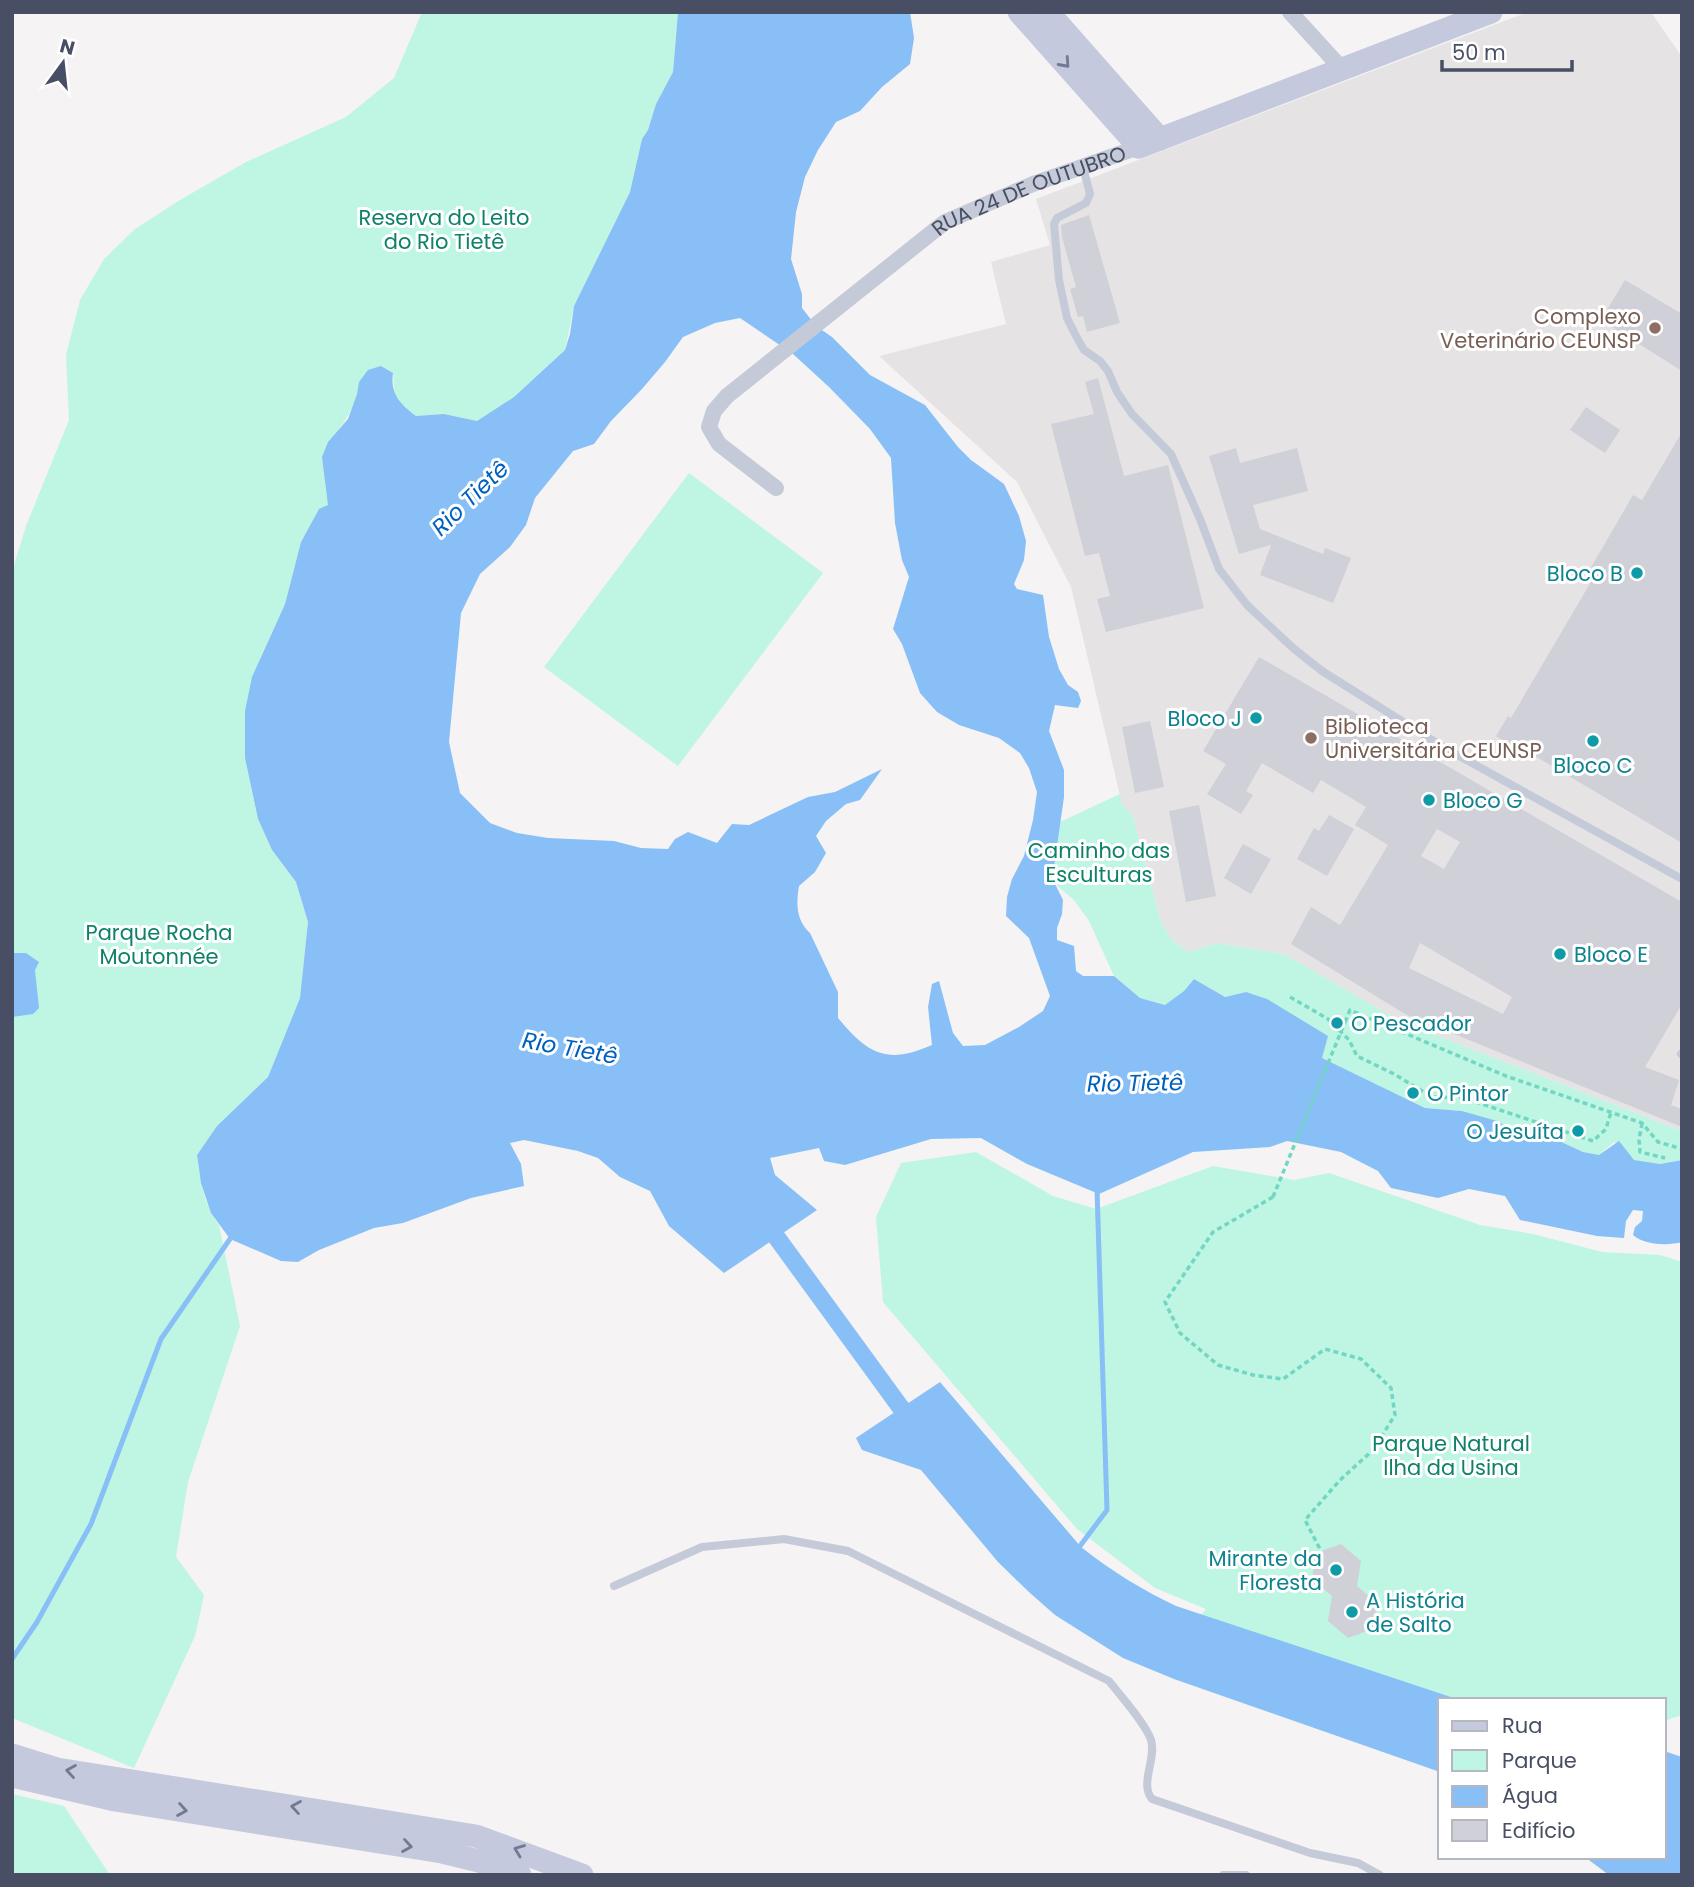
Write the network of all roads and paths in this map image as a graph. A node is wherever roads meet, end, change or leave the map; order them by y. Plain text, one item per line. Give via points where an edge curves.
1 (1019, 12) edge
2 (1048, 12) edge
3 (1290, 12) edge
4 (1491, 12) edge
5 (1342, 69) junction
6 (1149, 143) junction
7 (1083, 167) junction
8 (776, 488) dead end
9 (1682, 879) edge
10 (1290, 997) dead end
11 (1611, 1112) junction
12 (1642, 1123) junction
13 (1682, 1149) edge
14 (1665, 1158) dead end
15 (1320, 1549) dead end
16 (614, 1586) dead end
17 (12, 1755) edge
18 (12, 1776) edge
19 (1376, 1874) edge
20 (520, 1875) edge
21 (582, 1875) edge
22 (1223, 1875) edge
23 (1246, 1875) edge

1 -> 6 main road
2 - 6 main road
3 - 5 street
4 - 5 main road, RUA 24 DE OUTUBRO
5 - 6 main road, RUA 24 DE OUTUBRO
6 - 7 street, RUA 24 DE OUTUBRO
7 - 8 street, RUA 24 DE OUTUBRO via 945,222 727,396 709,427 719,444
7 - 9 lane via 1090,194 1086,203 1054,224 1067,318 1084,350 1108,371 1132,414 1171,454 1219,569 1247,605 1322,671 1443,747
10 - 11 path via 1328,1020 1349,1040 1357,1056 1432,1097 1464,1098 1593,1141 1606,1129
11 - 12 path
11 - 15 path, bridge via 1506,1076 1350,1010 1273,1197 1213,1233 1165,1301 1180,1333 1218,1365 1283,1379 1325,1349 1362,1359 1391,1388 1395,1415 1373,1450 1305,1520
12 - 13 path via 1658,1142
12 - 14 path via 1640,1152
16 - 19 lane via 702,1547 784,1539 848,1551 1109,1681 1152,1740 1147,1791 1152,1799 1310,1853 1357,1863
21 -> 17 main road via 476,1836 57,1769
18 -> 20 main road via 115,1800 442,1852
22 - 23 lane

